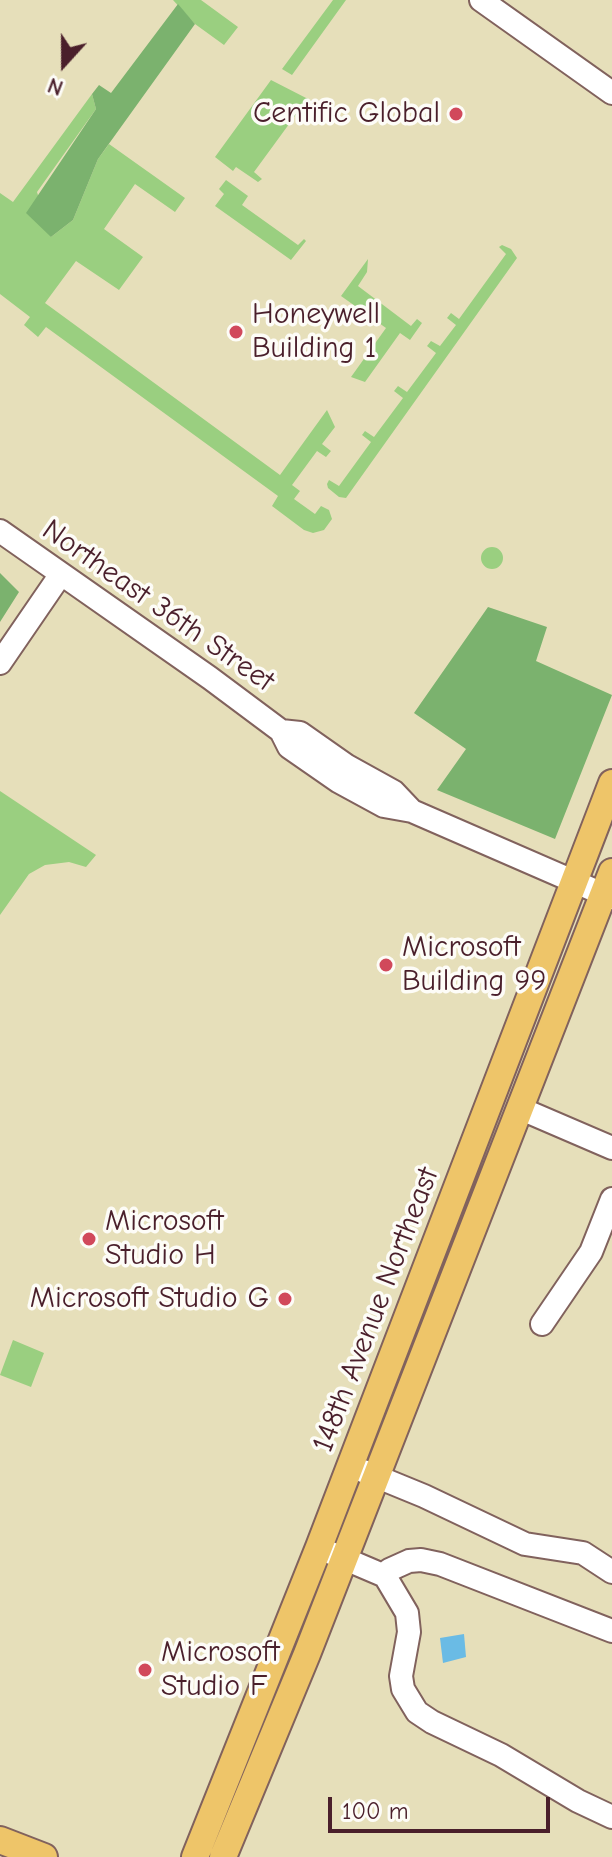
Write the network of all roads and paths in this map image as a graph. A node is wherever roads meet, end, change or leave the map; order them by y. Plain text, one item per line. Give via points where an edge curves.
1 (481, 0) edge
2 (612, 93) edge
3 (0, 531) edge
4 (61, 574) junction
5 (0, 663) edge
6 (612, 783) edge
7 (573, 882) junction
8 (609, 888) edge
9 (519, 1108) junction
10 (612, 1148) edge
11 (612, 1199) edge
12 (542, 1324) dead end
13 (350, 1466) junction
14 (376, 1476) junction
15 (319, 1547) junction
16 (344, 1559) junction
17 (612, 1572) edge
18 (385, 1576) junction
19 (612, 1631) edge
20 (612, 1817) edge
21 (0, 1840) edge
22 (44, 1857) edge
23 (195, 1857) edge
24 (223, 1857) edge

1 - 2 street
3 - 4 street, Northeast 36th Street
4 - 5 street
4 - 7 street, Northeast 36th Street via 281,731 300,733 394,792 412,811
6 - 7 main road, 148th Avenue Northeast
7 - 8 street, Northeast 36th Street
7 - 13 main road, 148th Avenue Northeast
8 - 9 main road, 148th Avenue Northeast
9 - 10 street
9 - 14 main road, 148th Avenue Northeast
11 - 12 street via 591,1252
13 - 14 street
13 - 15 main road, 148th Avenue Northeast
14 - 16 main road, 148th Avenue Northeast
14 - 17 street via 525,1544 583,1553
15 - 16 street
15 - 23 main road, 148th Avenue Northeast
16 - 18 street
16 - 24 main road, 148th Avenue Northeast
18 - 19 street via 409,1561 440,1564
18 - 20 street via 407,1613 401,1676 417,1712
21 - 22 main road

